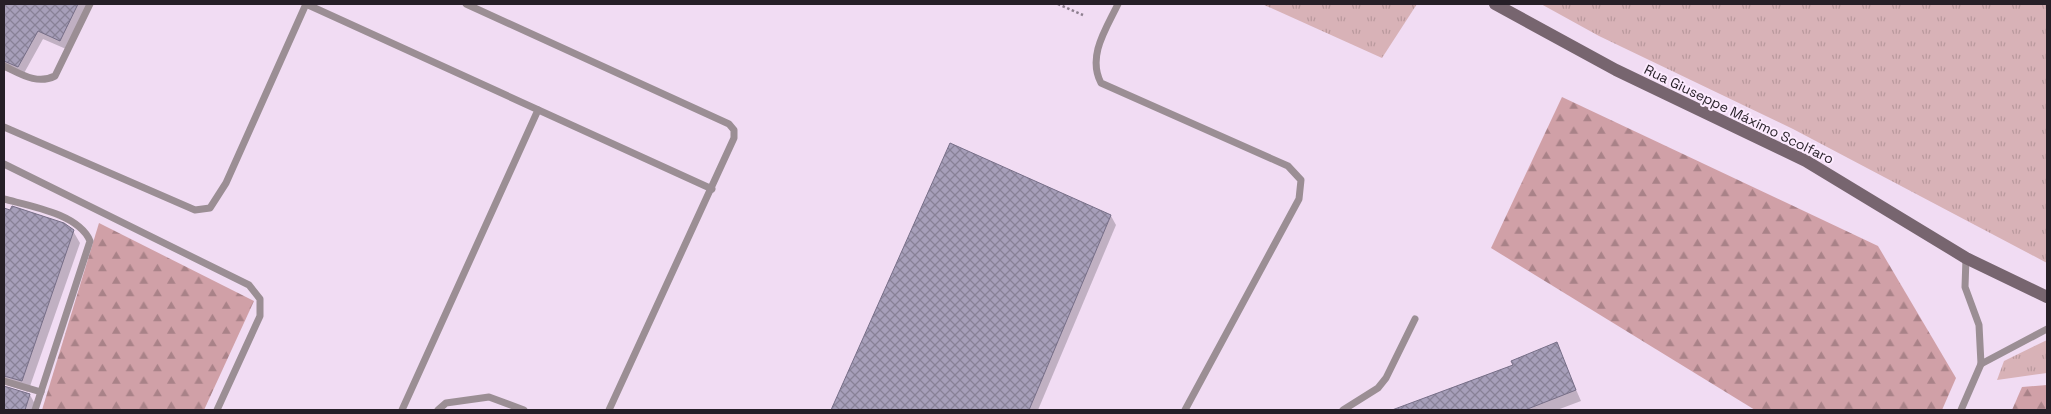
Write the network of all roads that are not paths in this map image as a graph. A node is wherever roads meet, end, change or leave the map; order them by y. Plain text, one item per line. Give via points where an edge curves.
1 (90, 4) edge
2 (305, 4) edge
3 (466, 4) edge
4 (1118, 4) edge
5 (1495, 4) edge
6 (4, 66) edge
7 (538, 110) junction
8 (4, 127) edge
9 (4, 164) edge
10 (712, 189) junction
11 (4, 199) edge
12 (1966, 258) junction
13 (2047, 297) edge
14 (1415, 319) dead end
15 (2047, 329) edge
16 (1981, 364) junction
17 (4, 381) edge
18 (40, 392) junction
19 (35, 410) edge
20 (217, 410) edge
21 (402, 410) edge
22 (438, 410) edge
23 (524, 410) edge
24 (609, 410) edge
25 (1185, 410) edge
26 (1343, 410) edge
27 (1961, 410) edge

1 - 6 lane via 55,76 37,81
2 - 7 lane
2 - 8 lane via 226,184 210,208 196,210
3 - 10 lane via 729,124 734,130 734,138
4 - 25 lane via 1097,50 1095,70 1101,83 1288,166 1301,180 1299,199
5 - 12 main road, Rua Giuseppe Máximo Scolfaro via 1616,70 1806,161
7 - 10 lane
7 - 21 lane
9 - 20 lane via 249,285 260,299 260,316
10 - 24 lane
11 - 18 lane via 46,210 78,225 90,241
12 - 13 main road, Rua Giuseppe Máximo Scolfaro
12 - 16 lane via 1965,287 1979,325
14 - 26 lane via 1386,378 1378,388
15 - 16 lane
16 - 27 lane
17 - 18 lane
18 - 19 lane
22 - 23 lane via 446,403 489,397

